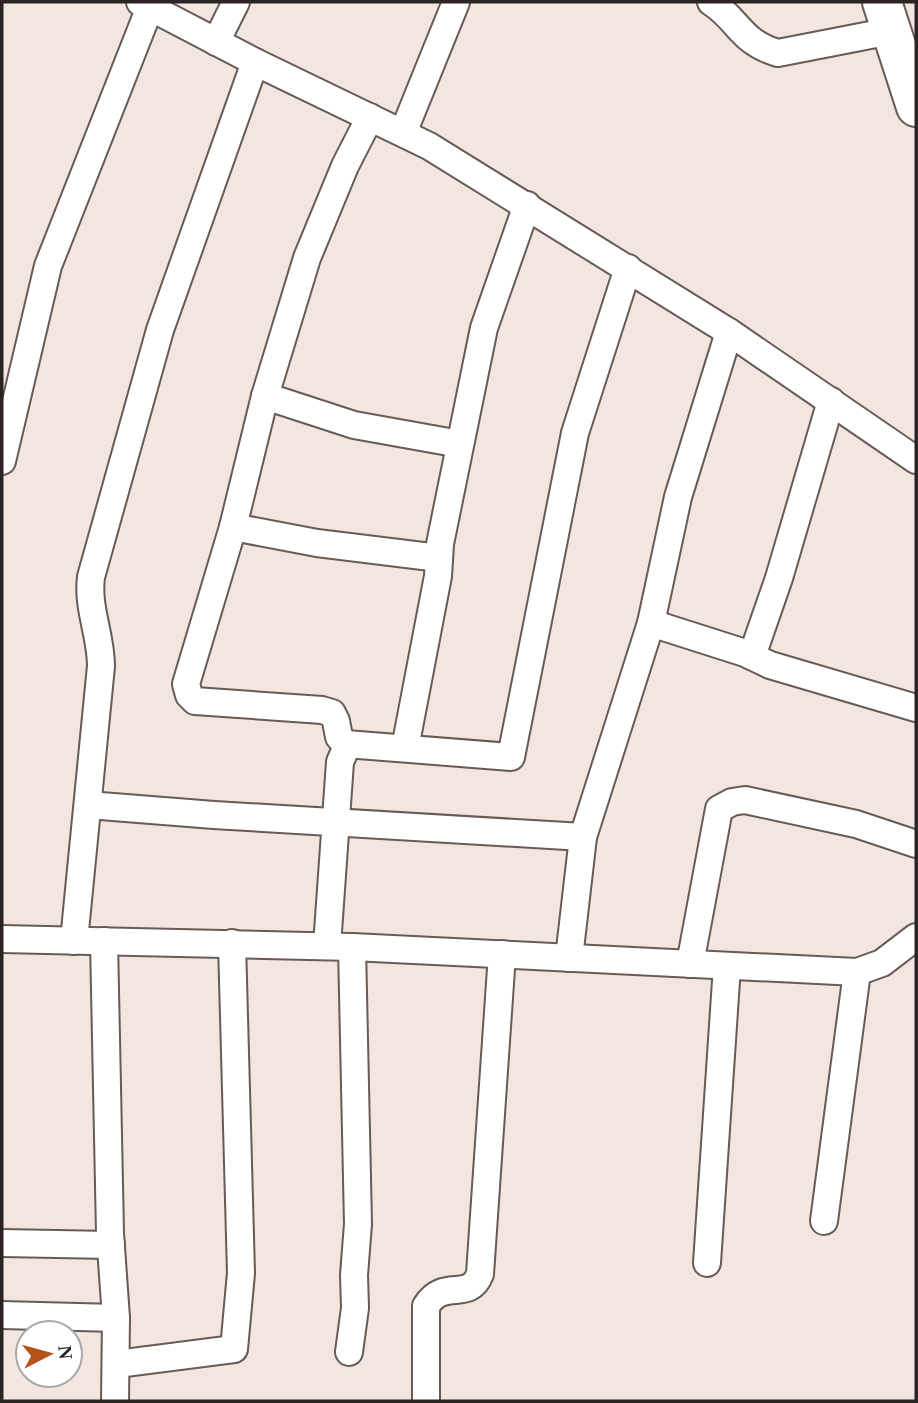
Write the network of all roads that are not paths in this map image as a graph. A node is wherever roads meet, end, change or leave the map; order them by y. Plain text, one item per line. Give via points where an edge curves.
1 (236, 2) edge
2 (456, 2) edge
3 (711, 2) edge
4 (145, 4) edge
5 (899, 17) edge
6 (216, 42) junction
7 (255, 62) junction
8 (916, 107) edge
9 (370, 117) junction
10 (403, 133) junction
11 (527, 205) junction
12 (628, 268) junction
13 (729, 331) junction
14 (265, 396) junction
15 (831, 401) junction
16 (460, 444) junction
17 (916, 460) edge
18 (2, 461) edge
19 (233, 527) junction
20 (439, 558) junction
21 (650, 623) junction
22 (752, 656) junction
23 (916, 708) edge
24 (346, 744) junction
25 (405, 748) junction
26 (88, 805) junction
27 (336, 822) junction
28 (583, 837) junction
29 (916, 844) edge
30 (916, 937) edge
31 (2, 939) edge
32 (74, 941) junction
33 (104, 941) junction
34 (232, 943) junction
35 (339, 946) junction
36 (502, 954) junction
37 (569, 958) junction
38 (690, 964) junction
39 (727, 966) junction
40 (857, 972) junction
41 (824, 1221) dead end
42 (2, 1244) edge
43 (111, 1245) junction
44 (707, 1263) dead end
45 (2, 1315) edge
46 (116, 1318) junction
47 (349, 1352) dead end
48 (117, 1364) junction
49 (115, 1401) edge
50 (426, 1401) edge

1 - 6 street
2 - 10 street
3 - 5 street via 745,36 778,53
4 - 6 street
4 - 18 street via 48,266
5 - 8 highway
6 - 7 street
7 - 9 street
7 - 26 street via 160,330 91,577 91,610 102,666
9 - 10 street
9 - 14 street via 307,258
10 - 11 street
11 - 12 street
11 - 16 street via 484,328
12 - 13 street
12 - 25 street via 575,433 511,757
13 - 15 street
13 - 21 street via 678,497
14 - 16 street via 354,425
14 - 19 street
15 - 17 street
15 - 22 street
16 - 20 street
19 - 20 street
19 - 24 street via 186,684 189,695 195,701 332,713
20 - 25 street
21 - 22 street
21 - 28 street
22 - 23 street
24 - 25 street
24 - 27 street
26 - 27 street
26 - 32 street
27 - 28 street
27 - 35 street
28 - 37 street
29 - 38 street via 856,824 745,800 732,802 719,809
30 - 40 street via 882,963
31 - 32 street
32 - 33 street
33 - 34 street
33 - 43 street
34 - 35 street
34 - 48 street via 241,1273 234,1349
35 - 36 street
35 - 47 street via 358,1224
36 - 37 street
36 - 50 street via 480,1274 468,1289 433,1295 426,1306
37 - 38 street
38 - 39 street
39 - 40 street
39 - 44 street
40 - 41 street
42 - 43 street
43 - 46 street
45 - 46 street
46 - 48 street
48 - 49 street

